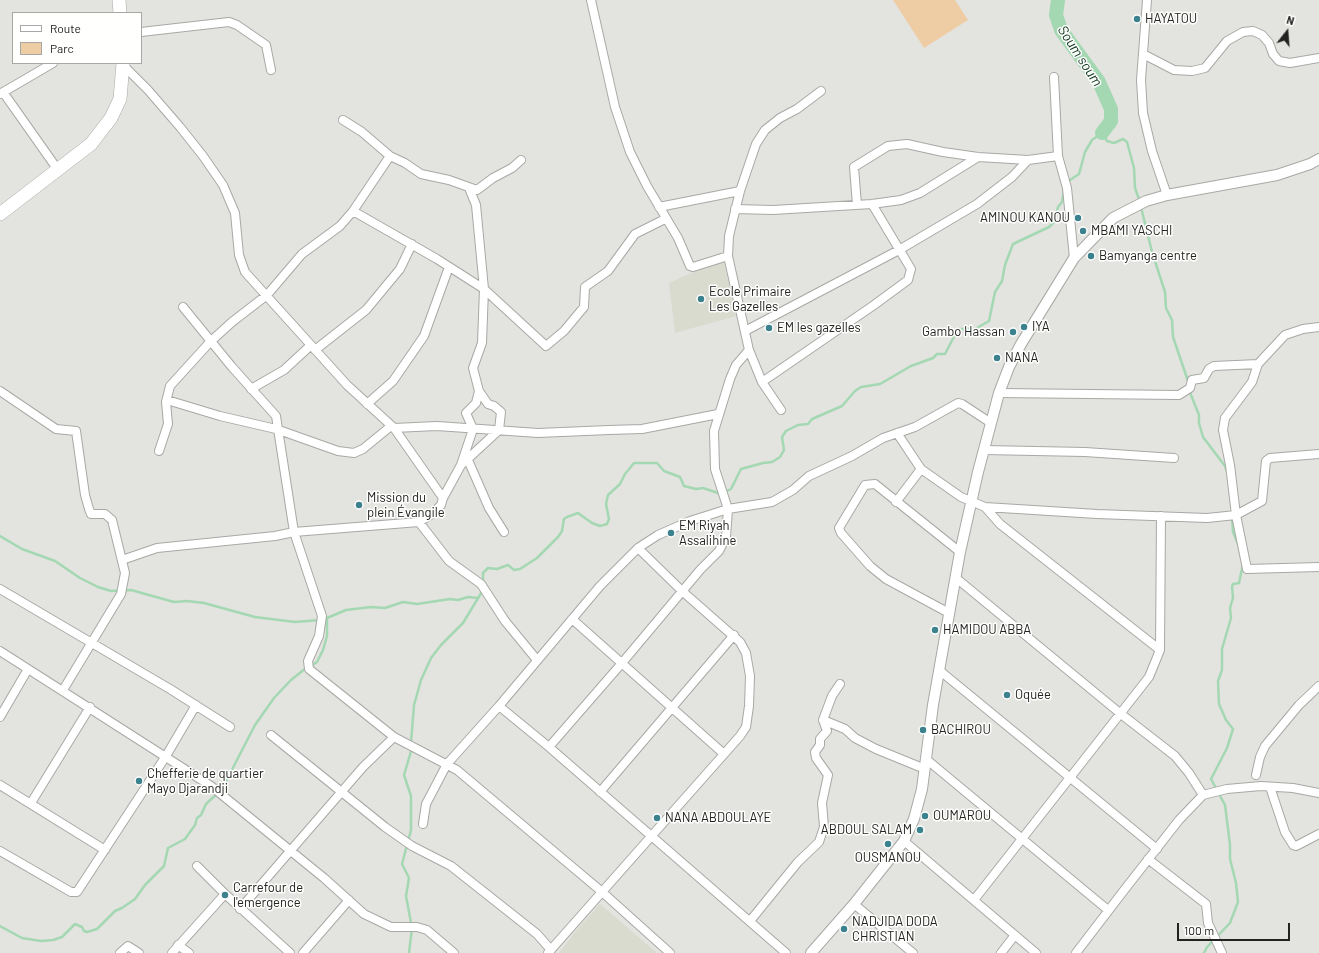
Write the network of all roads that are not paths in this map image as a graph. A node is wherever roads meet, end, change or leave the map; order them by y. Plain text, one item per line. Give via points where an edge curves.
1 (119, 0) edge
2 (591, 0) edge
3 (1146, 0) edge
4 (120, 12) edge
5 (142, 32) edge
6 (1143, 54) junction
7 (1319, 58) edge
8 (51, 64) edge
9 (123, 64) edge
10 (271, 70) dead end
11 (1054, 78) dead end
12 (821, 91) dead end
13 (1, 93) edge
14 (343, 120) dead end
15 (390, 156) junction
16 (1058, 156) junction
17 (978, 157) junction
18 (1319, 159) edge
19 (521, 160) dead end
20 (1028, 160) junction
21 (58, 170) junction
22 (469, 188) junction
23 (740, 191) junction
24 (1167, 195) junction
25 (857, 204) junction
26 (872, 204) junction
27 (659, 207) junction
28 (735, 209) junction
29 (353, 211) junction
30 (0, 214) edge
31 (665, 219) junction
32 (412, 244) junction
33 (899, 250) junction
34 (728, 256) junction
35 (1074, 258) junction
36 (449, 266) junction
37 (484, 289) junction
38 (267, 295) junction
39 (183, 307) dead end
40 (1319, 327) edge
41 (745, 331) junction
42 (210, 342) junction
43 (313, 348) junction
44 (749, 350) junction
45 (1258, 364) junction
46 (762, 382) junction
47 (252, 389) junction
48 (479, 391) junction
49 (0, 392) edge
50 (999, 393) junction
51 (167, 400) junction
52 (367, 404) junction
53 (781, 410) dead end
54 (718, 414) junction
55 (991, 423) junction
56 (392, 427) junction
57 (276, 429) junction
58 (473, 429) junction
59 (499, 430) junction
60 (897, 433) junction
61 (984, 450) junction
62 (159, 451) dead end
63 (1319, 454) edge
64 (1174, 458) dead end
65 (465, 462) junction
66 (920, 469) junction
67 (443, 498) junction
68 (971, 501) junction
69 (896, 502) junction
70 (985, 507) junction
71 (728, 509) junction
72 (1161, 516) junction
73 (1233, 516) junction
74 (418, 522) junction
75 (294, 532) junction
76 (504, 532) dead end
77 (638, 548) junction
78 (960, 552) junction
79 (122, 560) junction
80 (1319, 567) edge
81 (956, 578) junction
82 (0, 589) edge
83 (682, 591) junction
84 (949, 613) junction
85 (572, 619) junction
86 (734, 635) junction
87 (90, 643) junction
88 (1160, 650) junction
89 (0, 651) edge
90 (537, 660) junction
91 (622, 663) junction
92 (28, 669) junction
93 (939, 670) junction
94 (840, 684) dead end
95 (1319, 686) edge
96 (63, 690) junction
97 (196, 705) junction
98 (499, 706) junction
99 (90, 707) junction
100 (672, 708) junction
101 (1121, 714) junction
102 (0, 717) edge
103 (823, 720) junction
104 (230, 727) dead end
105 (271, 735) dead end
106 (394, 737) junction
107 (549, 747) junction
108 (724, 754) junction
109 (166, 756) junction
110 (926, 759) junction
111 (447, 764) junction
112 (925, 770) junction
113 (1256, 775) junction
114 (1071, 776) junction
115 (0, 786) edge
116 (1261, 786) junction
117 (1270, 786) junction
118 (1241, 787) junction
119 (342, 792) junction
120 (600, 792) junction
121 (1319, 793) edge
122 (1205, 794) junction
123 (31, 803) junction
124 (423, 824) dead end
125 (1319, 834) edge
126 (650, 836) junction
127 (1021, 839) junction
128 (904, 841) junction
129 (1157, 848) junction
130 (105, 850) junction
131 (291, 850) junction
132 (0, 851) edge
133 (1148, 859) junction
134 (197, 866) dead end
135 (601, 892) junction
136 (225, 894) junction
137 (349, 900) junction
138 (974, 900) junction
139 (854, 904) junction
140 (240, 909) junction
141 (1108, 910) junction
142 (750, 921) junction
143 (1015, 935) junction
144 (178, 945) junction
145 (285, 951) edge
146 (549, 951) edge
147 (120, 953) edge
148 (139, 953) edge
149 (172, 953) edge
150 (189, 953) edge
151 (303, 953) edge
152 (454, 953) edge
153 (670, 953) edge
154 (786, 953) edge
155 (811, 953) edge
156 (913, 953) edge
157 (1001, 953) edge
158 (1036, 953) edge
159 (1076, 953) edge
160 (1222, 953) edge

1 - 4 main road
2 - 27 street via 615,107 630,152
3 - 6 street
5 - 10 street via 229,22 266,45
6 - 7 street via 1174,70 1192,71 1205,68 1227,41 1243,32 1253,31 1262,35 1269,43 1279,61 1290,63
6 - 24 street via 1143,113 1152,151
8 - 13 street
9 - 21 main road via 120,99 111,118 91,144
9 - 38 street via 204,156 223,185 235,213 240,255 245,272
11 - 16 street
12 - 23 street via 765,130 756,144
13 - 21 street
14 - 15 street via 362,132
15 - 22 street via 405,162 421,174 449,180
15 - 29 street
16 - 20 street
16 - 35 street via 1067,188
17 - 20 street
17 - 25 street via 907,144 888,146 854,167
17 - 26 street via 920,193 901,200
18 - 24 street via 1277,175
19 - 22 street via 477,190
20 - 33 street via 1012,177 977,204
21 - 30 main road
22 - 37 street via 476,205
23 - 27 street
23 - 28 street
24 - 35 street via 1146,201 1113,218
25 - 26 street
25 - 28 street via 773,210
26 - 33 street
27 - 31 street
28 - 34 street
29 - 32 street
29 - 38 street via 340,226 302,254
31 - 34 street via 678,238 690,266
31 - 37 street via 635,234 608,271 585,287 584,307 564,331 546,346
32 - 36 street
32 - 43 street via 400,269 366,310
33 - 41 street
33 - 46 street via 911,269 908,280
34 - 41 street
35 - 50 street via 1021,344
36 - 37 street
36 - 52 street via 424,336 393,382
37 - 48 street via 482,344 473,368
38 - 42 street
38 - 43 street
39 - 42 street
40 - 45 street via 1285,335
41 - 44 street
42 - 47 street
42 - 51 street via 170,386
43 - 47 street via 284,370
43 - 52 street
44 - 46 street
44 - 54 street via 736,365
45 - 50 street via 1214,366 1204,378 1192,380 1190,388 1179,395
45 - 73 street via 1252,382 1225,418 1223,430 1234,492
46 - 53 street
47 - 57 street via 276,416
48 - 58 street via 476,402 466,413
48 - 59 street via 488,404 501,412
49 - 79 street via 56,429 76,431 88,509 91,514 105,514 112,520
50 - 55 street
51 - 57 street
51 - 62 street via 168,424
52 - 56 street
54 - 59 street via 642,429 538,433
54 - 71 street via 714,431 715,469
55 - 60 street via 958,403 915,427
55 - 61 street
56 - 57 street via 354,453 338,451
56 - 58 street via 438,426
56 - 67 street
57 - 75 street
58 - 59 street
58 - 65 street
59 - 65 street
60 - 66 street
60 - 71 street via 809,476 793,490 772,502
61 - 64 street via 1085,452
61 - 68 street
63 - 73 street via 1270,458 1266,461 1262,501
65 - 67 street
65 - 76 street
66 - 68 street
66 - 69 street
67 - 74 street via 441,505 432,514
68 - 70 street
68 - 78 street
69 - 78 street
69 - 84 street via 875,484 865,485 840,524 841,533 870,566 886,579
70 - 72 street
70 - 88 street via 1000,524
71 - 77 street via 690,521 658,535
71 - 83 street via 726,537 719,551
72 - 73 street
72 - 88 street
73 - 80 street via 1247,569
74 - 75 street
74 - 90 street via 449,561 483,586 505,621
75 - 79 street via 157,548
75 - 106 street via 322,619 308,667
77 - 83 street
77 - 85 street
78 - 81 street
79 - 87 street via 125,573 122,591
81 - 84 street
81 - 101 street
82 - 87 street
83 - 86 street
83 - 91 street
84 - 93 street
85 - 90 street
85 - 91 street
86 - 100 street
86 - 108 street via 746,654 750,676 749,706 746,727
87 - 96 street
87 - 97 street
88 - 101 street via 1149,677
89 - 92 street
90 - 98 street
91 - 100 street
91 - 107 street
92 - 96 street
92 - 102 street
93 - 110 street
93 - 114 street
94 - 103 street via 832,696
95 - 113 street via 1299,705 1265,746
96 - 99 street
97 - 104 street
97 - 109 street
98 - 107 street
98 - 111 street
99 - 109 street
99 - 123 street
100 - 108 street
100 - 120 street
101 - 114 street
101 - 122 street via 1174,756
103 - 112 street via 845,729 854,738 876,749
103 - 142 street via 827,731 820,738 820,745 815,752 816,758 828,775 822,803 824,827 819,842 798,862
105 - 119 street
106 - 111 street
106 - 119 street
107 - 120 street
108 - 126 street
109 - 130 street
109 - 131 street via 225,796
110 - 112 street
110 - 127 street
111 - 124 street via 426,804
111 - 135 street
112 - 128 street via 914,819
113 - 116 street
113 - 118 street
114 - 127 street
114 - 129 street
115 - 123 street
116 - 117 street
116 - 118 street
117 - 121 street
117 - 125 street via 1285,832 1293,846
118 - 122 street
119 - 131 street
119 - 146 street via 403,840 452,866 537,934
120 - 126 street
122 - 129 street
123 - 130 street
126 - 135 street
126 - 142 street
127 - 138 street
127 - 141 street
128 - 138 street
128 - 139 street
129 - 133 street
130 - 132 street via 77,892 71,892
131 - 137 street
131 - 140 street
133 - 141 street
133 - 160 street via 1206,904 1208,923
134 - 136 street
135 - 146 street
135 - 153 street
136 - 140 street
136 - 144 street
137 - 151 street
137 - 152 street via 364,914 391,927 427,930
138 - 143 street
139 - 155 street
139 - 156 street
140 - 145 street
141 - 159 street
142 - 154 street
143 - 157 street
143 - 158 street
144 - 149 street
144 - 150 street
147 - 148 street via 128,946

